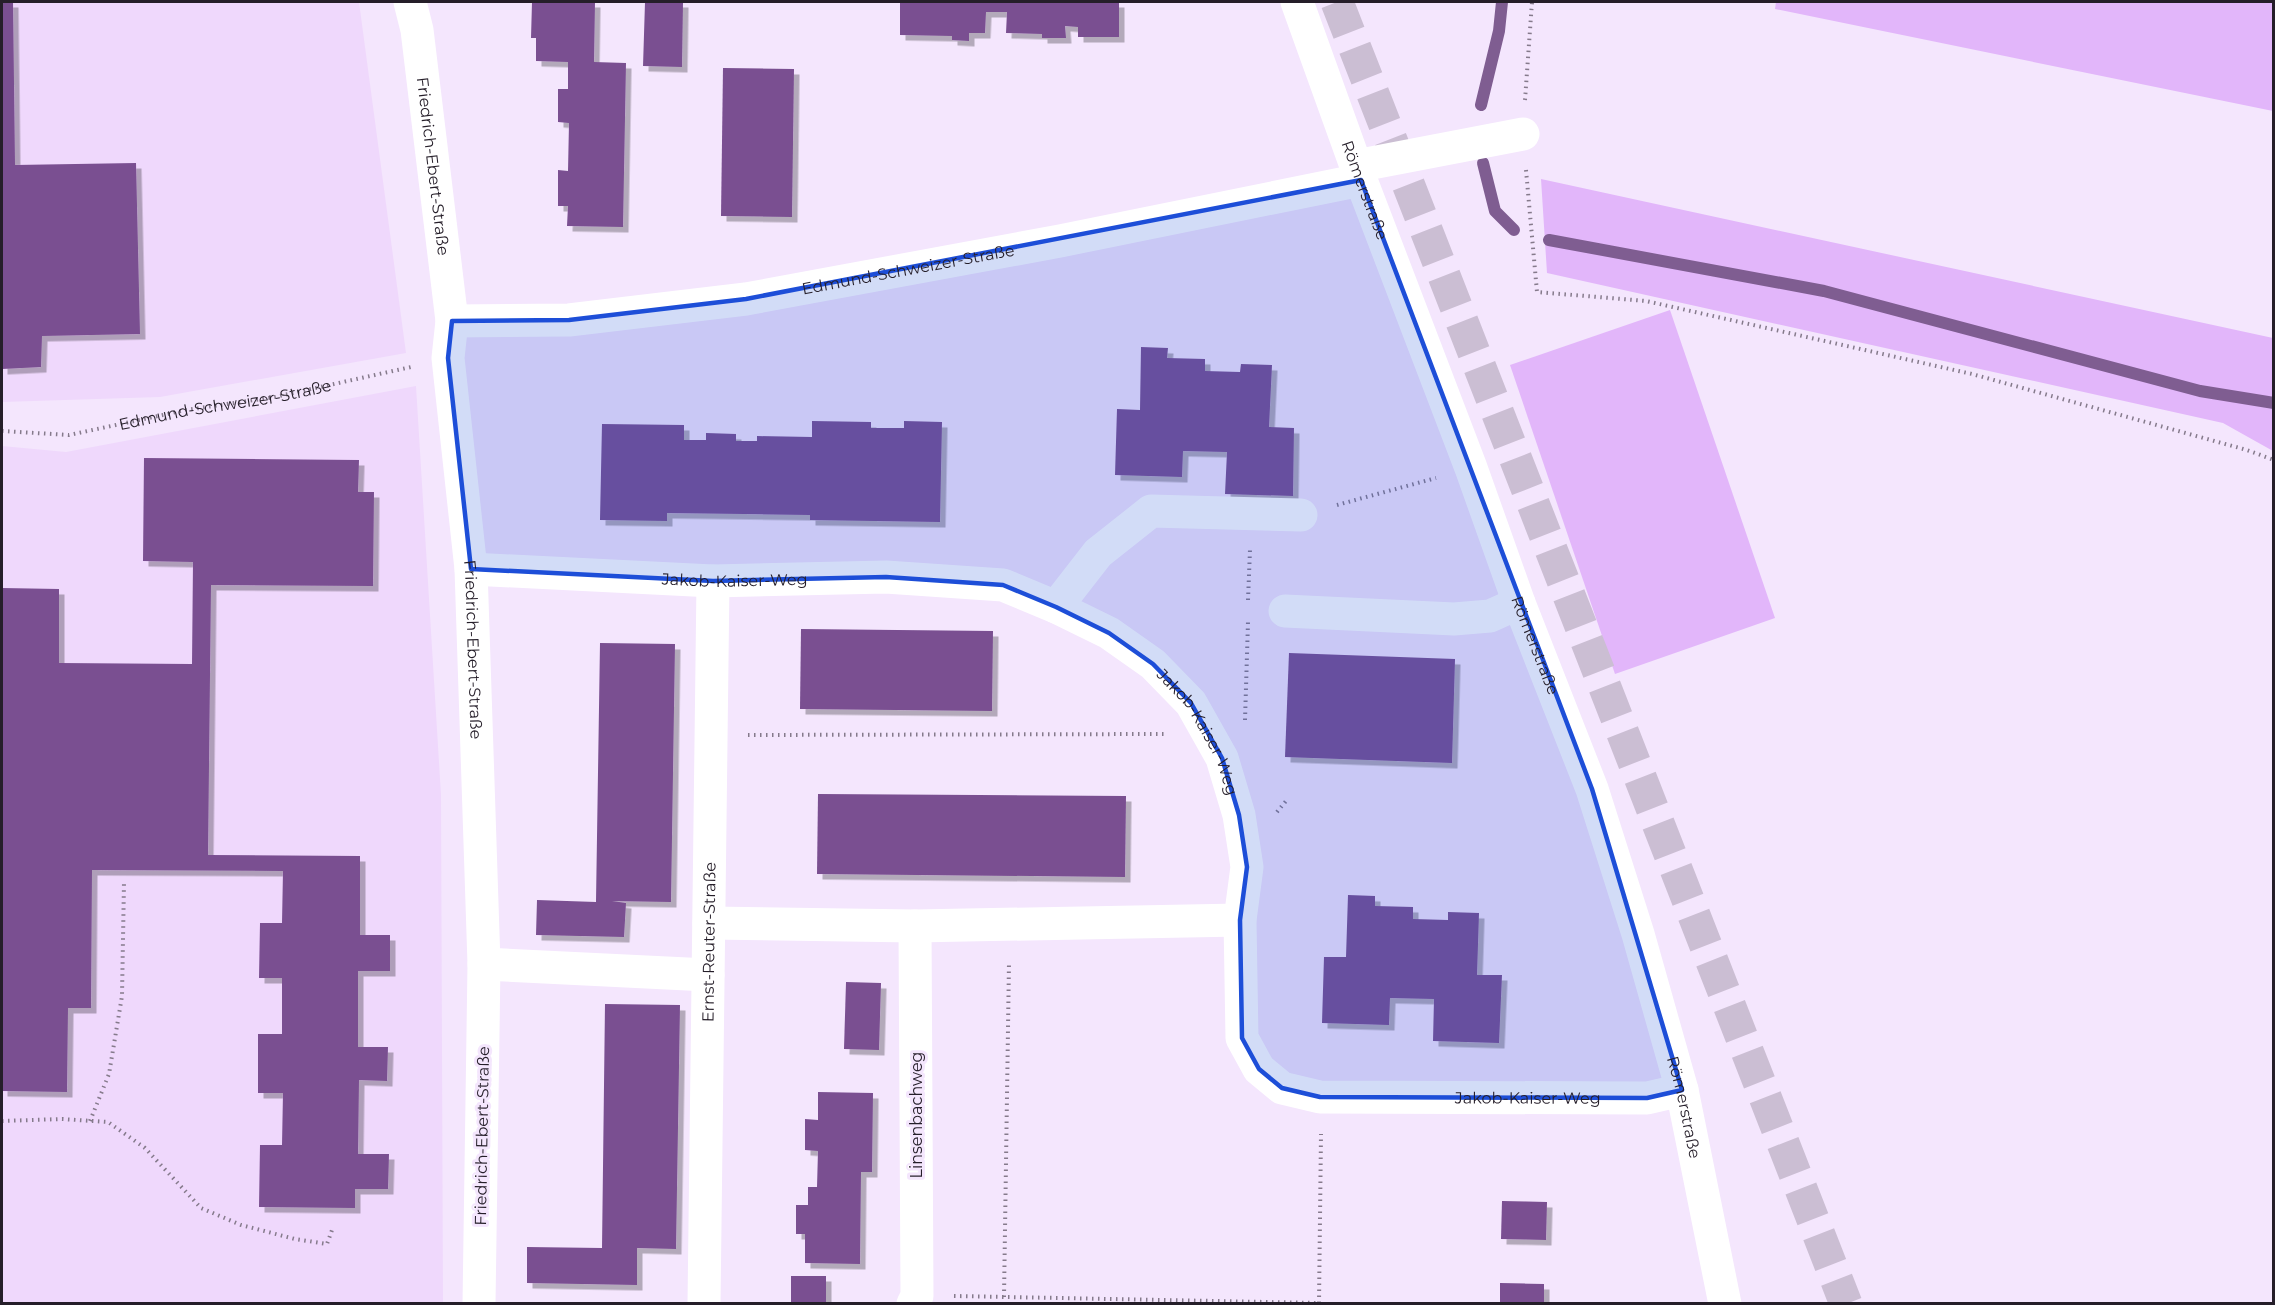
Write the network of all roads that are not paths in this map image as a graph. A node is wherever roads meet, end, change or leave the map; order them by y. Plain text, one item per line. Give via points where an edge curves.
1 (410, 2) edge
2 (1297, 2) edge
3 (1523, 134) road end
4 (1358, 173) junction
5 (452, 321) junction
6 (1301, 515) road end
7 (471, 569) junction
8 (713, 581) junction
9 (1519, 603) junction
10 (1056, 607) junction
11 (1285, 611) dead end
12 (1240, 920) junction
13 (709, 923) junction
14 (915, 926) junction
15 (484, 964) junction
16 (708, 975) junction
17 (1682, 1090) junction
18 (915, 1300) edge
19 (479, 1304) edge
20 (704, 1304) edge
21 (1725, 1304) edge

1 - 5 street, Friedrich-Ebert-Straße via 417,30
2 - 4 street, Römerstraße
3 - 4 street, Edmund-Schweizer-Straße
4 - 5 street, Edmund-Schweizer-Straße via 1060,241 746,299 569,320
4 - 9 street, Römerstraße
5 - 7 street, Friedrich-Ebert-Straße via 448,358
6 - 10 street via 1151,511 1098,553
7 - 8 street, Jakob-Kaiser-Weg
7 - 15 street, Friedrich-Ebert-Straße
8 - 10 street, Jakob-Kaiser-Weg via 886,577 1003,585
8 - 13 street, Ernst-Reuter-Straße
9 - 11 street via 1490,616 1454,619
9 - 17 street, Römerstraße via 1592,789
10 - 12 street, Jakob-Kaiser-Weg via 1109,633 1153,664 1191,703 1221,758 1239,815 1246,867
12 - 14 street
12 - 17 street, Jakob-Kaiser-Weg via 1242,1038 1259,1070 1282,1088 1320,1097 1647,1098
13 - 14 street
13 - 16 street, Ernst-Reuter-Straße
14 - 18 street, Linsenbachweg
15 - 16 street
15 - 19 street, Friedrich-Ebert-Straße
16 - 20 street, Ernst-Reuter-Straße
17 - 21 street, Römerstraße

